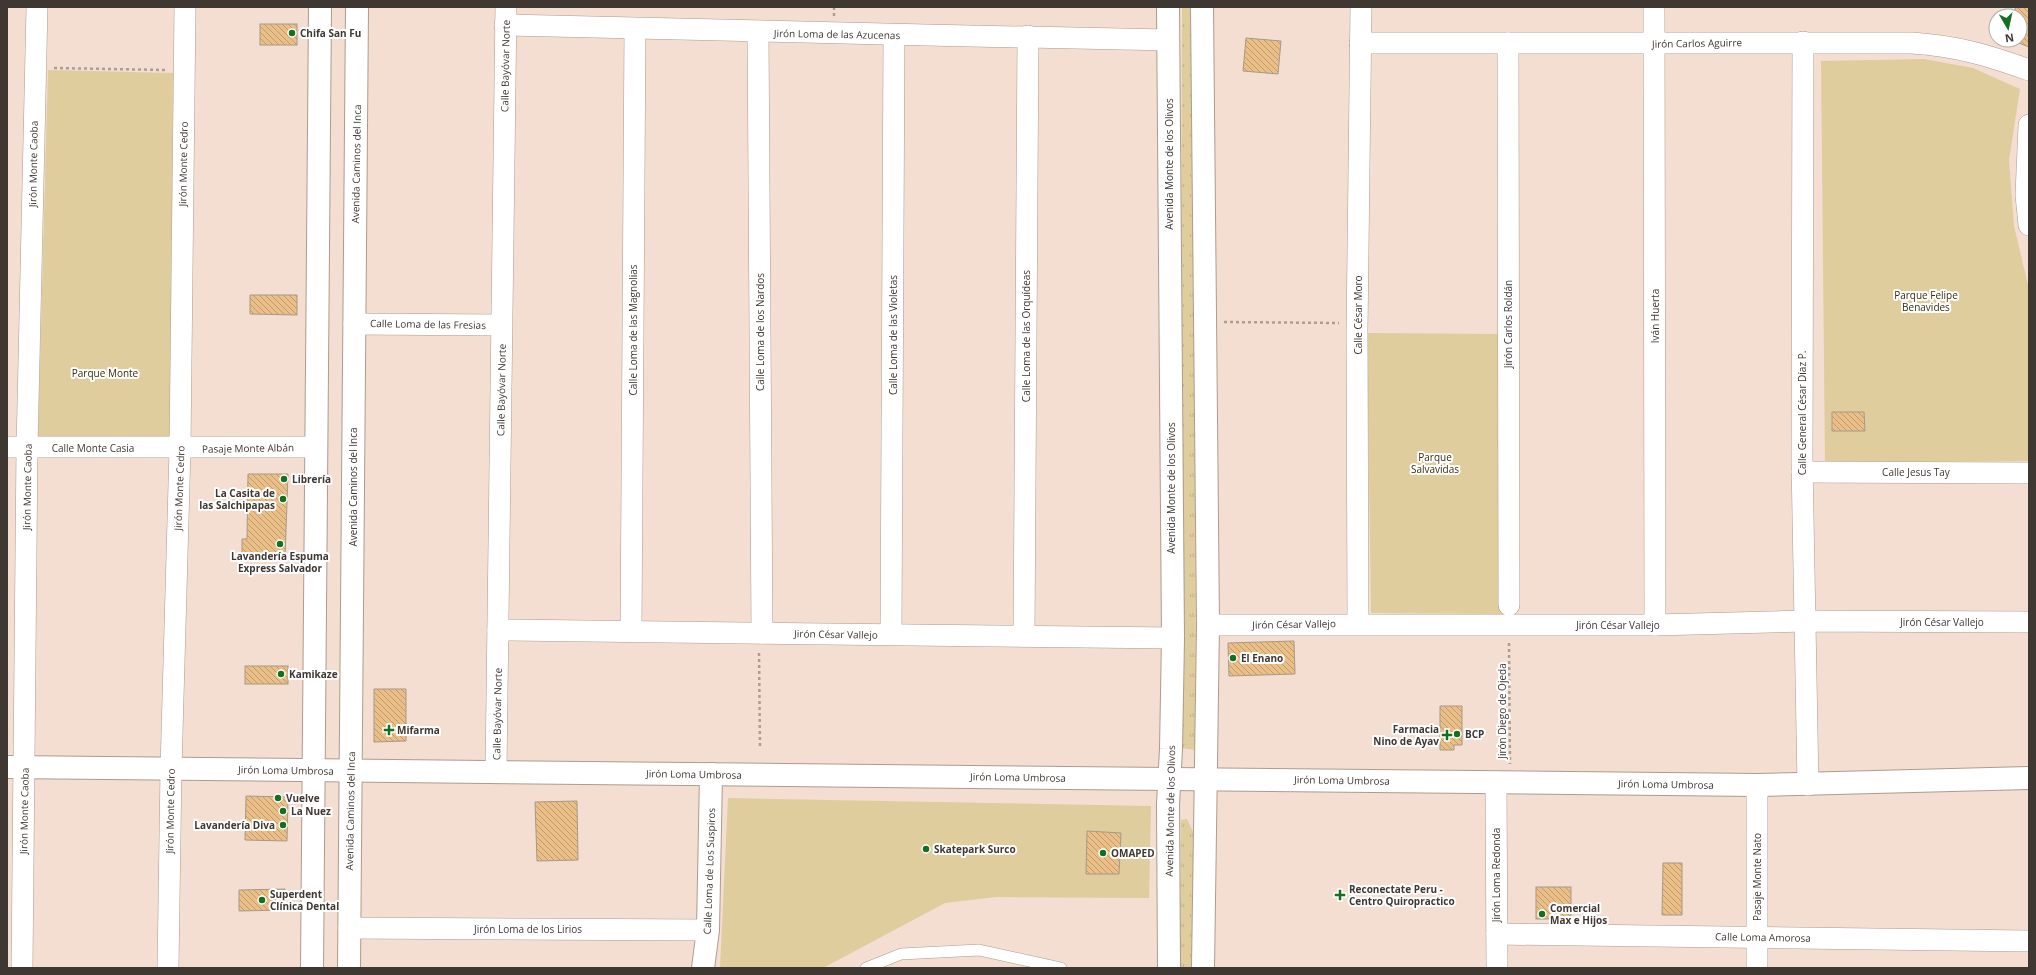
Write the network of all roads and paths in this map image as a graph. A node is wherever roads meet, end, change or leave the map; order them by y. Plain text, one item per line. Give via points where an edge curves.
1 (37, 7) edge
2 (185, 7) edge
3 (320, 7) edge
4 (357, 7) edge
5 (1168, 7) edge
6 (1202, 7) edge
7 (1361, 7) edge
8 (1654, 7) edge
9 (506, 16) edge
10 (635, 29) junction
11 (758, 32) junction
12 (894, 36) junction
13 (1028, 36) junction
14 (1168, 40) junction
15 (1803, 42) junction
16 (1360, 43) junction
17 (1508, 43) junction
18 (1654, 44) junction
19 (36, 68) junction
20 (2029, 70) edge
21 (184, 71) junction
22 (2029, 125) edge
23 (2029, 226) edge
24 (1220, 322) dead end
25 (1345, 323) dead end
26 (354, 324) junction
27 (501, 325) junction
28 (17, 447) edge
29 (316, 447) junction
30 (180, 449) junction
31 (1802, 472) junction
32 (2029, 473) edge
33 (1509, 605) dead end
34 (1804, 622) junction
35 (2029, 622) edge
36 (1358, 624) junction
37 (1208, 625) junction
38 (1655, 625) junction
39 (498, 630) junction
40 (631, 631) junction
41 (891, 634) junction
42 (1024, 636) junction
43 (1173, 638) junction
44 (1509, 639) dead end
45 (761, 642) junction
46 (760, 748) dead end
47 (16, 767) edge
48 (171, 769) junction
49 (313, 771) junction
50 (350, 771) junction
51 (496, 772) junction
52 (711, 774) junction
53 (2029, 778) edge
54 (1170, 779) junction
55 (1205, 779) junction
56 (1503, 783) junction
57 (1757, 785) junction
58 (1808, 785) junction
59 (349, 928) junction
60 (708, 930) junction
61 (1497, 934) junction
62 (1756, 937) junction
63 (2029, 941) edge
64 (22, 968) edge
65 (168, 968) edge
66 (312, 968) edge
67 (349, 968) edge
68 (703, 968) edge
69 (866, 968) edge
70 (1061, 968) edge
71 (1170, 968) edge
72 (1203, 968) edge
73 (1497, 968) edge
74 (1757, 968) edge

1 - 19 street, Jirón Monte Caoba
2 - 21 street, Jirón Monte Cedro
3 - 29 street
4 - 26 street, Avenida Caminos del Inca
5 - 14 street, Avenida Monte de los Olivos
6 - 37 street
7 - 16 street, Calle César Moro
8 - 18 street, Iván Huerta
9 - 10 street, Jirón Loma de las Azucenas
9 - 27 street, Calle Bayóvar Norte
10 - 11 street, Jirón Loma de las Azucenas
10 - 40 street, Calle Loma de las Magnolias
11 - 12 street, Jirón Loma de las Azucenas
11 - 45 street, Calle Loma de los Nardos
12 - 13 street, Jirón Loma de las Azucenas
12 - 41 street, Calle Loma de las Violetas
13 - 14 street, Jirón Loma de las Azucenas
13 - 42 street, Calle Loma de las Orquídeas
14 - 43 street, Avenida Monte de los Olivos
15 - 18 street, Jirón Carlos Aguirre
15 - 20 street, Jirón Carlos Aguirre via 1945,45 1984,54
15 - 31 street, Calle General César Díaz P.
16 - 17 street, Jirón Carlos Aguirre
16 - 36 street, Calle César Moro via 1357,332
17 - 18 street, Jirón Carlos Aguirre
17 - 33 street, Jirón Carlos Roldán
18 - 38 street, Iván Huerta
19 - 21 path
19 - 28 street, Jirón Monte Caoba
21 - 30 street, Jirón Monte Cedro
22 - 23 street via 2026,195
24 - 25 path
26 - 27 street, Calle Loma de las Fresias
26 - 50 street, Avenida Caminos del Inca
27 - 39 street, Calle Bayóvar Norte
28 - 30 street, Calle Monte Casia
28 - 47 street, Jirón Monte Caoba
29 - 30 street, Pasaje Monte Albán
29 - 49 street
30 - 48 street, Jirón Monte Cedro
31 - 32 street, Calle Jesus Tay
31 - 34 street, Calle General César Díaz P.
34 - 35 street, Jirón César Vallejo
34 - 38 street, Jirón César Vallejo
34 - 58 street, Calle General César Díaz P.
36 - 37 street, Jirón César Vallejo
36 - 38 street, Jirón César Vallejo
37 - 55 street
39 - 40 street, Jirón César Vallejo
39 - 51 street, Calle Bayóvar Norte
40 - 45 street, Jirón César Vallejo
41 - 42 street, Jirón César Vallejo
41 - 45 street, Jirón César Vallejo
42 - 43 street, Jirón César Vallejo
43 - 54 street, Avenida Monte de los Olivos
44 - 56 path, Jirón Diego de Ojeda
45 - 46 path
47 - 48 street, Jirón Loma Umbrosa
47 - 64 street, Jirón Monte Caoba
48 - 49 street, Jirón Loma Umbrosa
48 - 65 street, Jirón Monte Cedro
49 - 50 street, Jirón Loma Umbrosa
49 - 66 street
50 - 51 street, Jirón Loma Umbrosa
50 - 59 street, Avenida Caminos del Inca
51 - 52 street, Jirón Loma Umbrosa
52 - 54 street, Jirón Loma Umbrosa
52 - 60 street, Calle Loma de Los Suspiros
53 - 58 street, Jirón Loma Umbrosa
54 - 55 street, Jirón Loma Umbrosa
54 - 71 street, Avenida Monte de los Olivos
55 - 56 street, Jirón Loma Umbrosa
55 - 72 street
56 - 57 street, Jirón Loma Umbrosa
56 - 61 street, Jirón Loma Redonda
57 - 58 street, Jirón Loma Umbrosa
57 - 62 street, Pasaje Monte Nato
59 - 60 street, Jirón Loma de los Lirios
59 - 67 street, Avenida Caminos del Inca
60 - 68 street, Calle Loma de Los Suspiros
61 - 62 street, Calle Loma Amorosa
61 - 73 street, Jirón Loma Redonda
62 - 63 street, Calle Loma Amorosa
62 - 74 street, Pasaje Monte Nato
69 - 70 lane via 901,954 979,950

